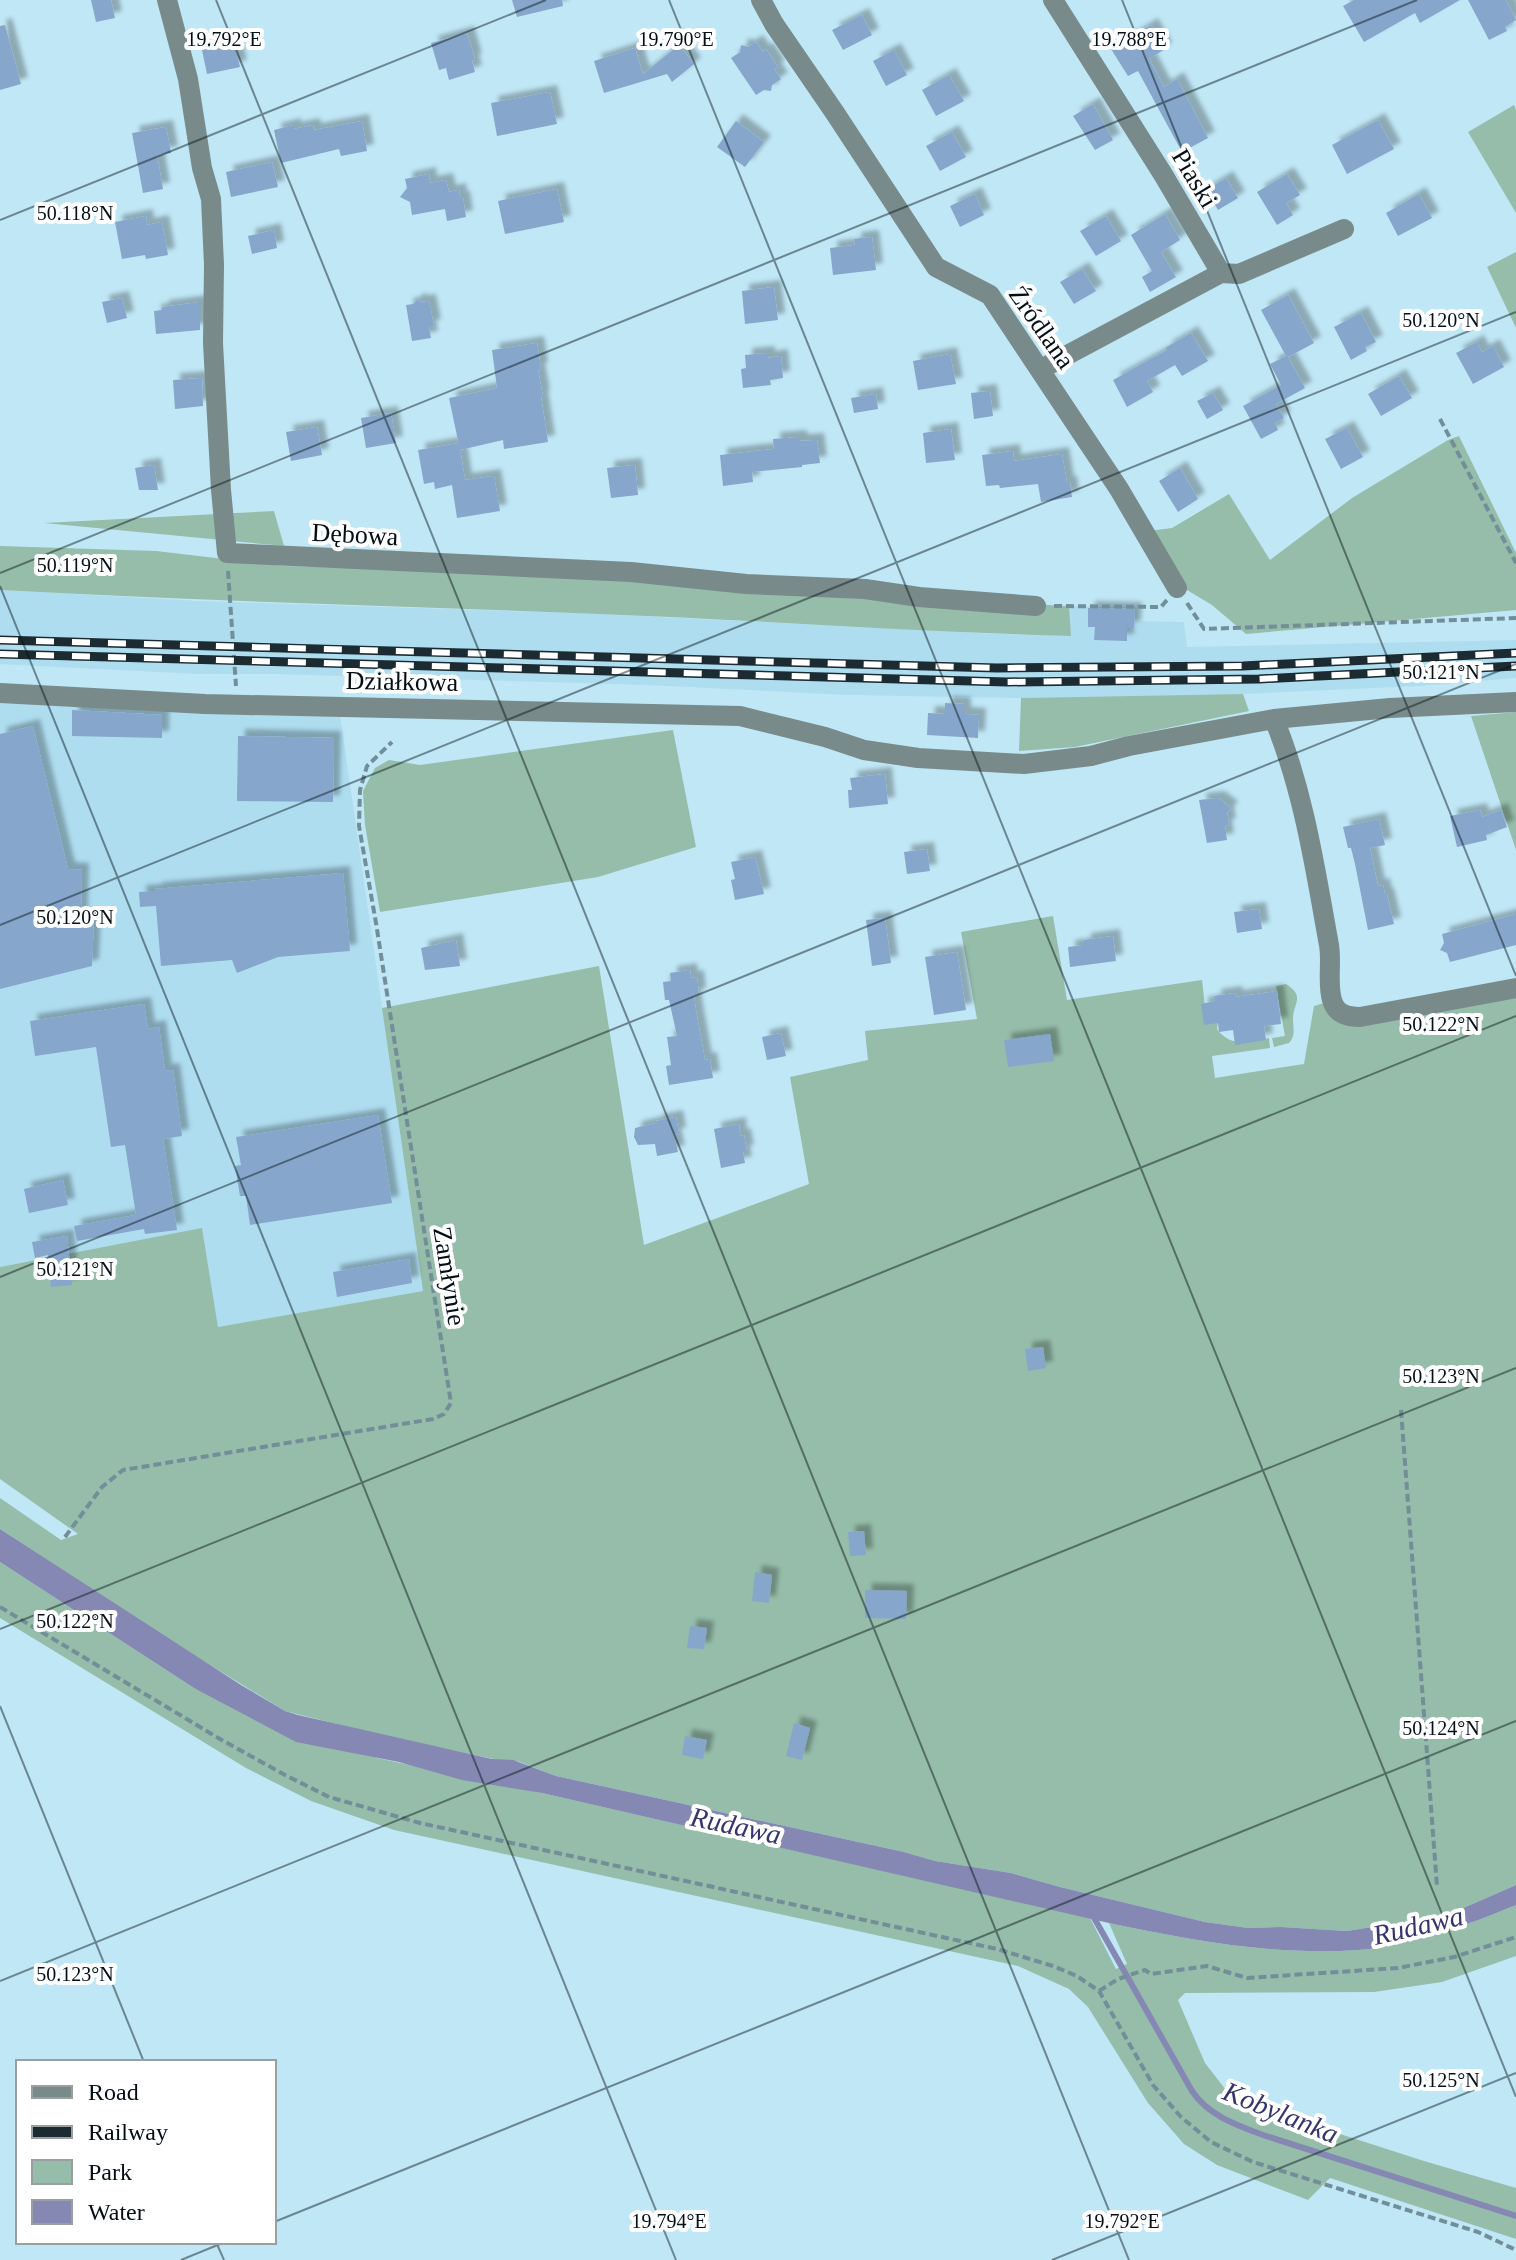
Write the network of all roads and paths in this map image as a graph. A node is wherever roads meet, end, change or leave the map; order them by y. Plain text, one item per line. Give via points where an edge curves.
1 (167, 0) edge
2 (761, 0) edge
3 (1053, 0) edge
4 (1344, 229) dead end
5 (1221, 273) junction
6 (1041, 369) junction
7 (1440, 419) dead end
8 (227, 553) junction
9 (1516, 563) edge
10 (1177, 588) junction
11 (1036, 606) joint
12 (1516, 618) edge
13 (0, 693) edge
14 (1516, 702) edge
15 (237, 705) junction
16 (1274, 719) junction
17 (392, 742) dead end
18 (1516, 988) edge
19 (1401, 1410) dead end
20 (65, 1537) dead end
21 (0, 1607) edge
22 (1437, 1886) dead end
23 (1516, 1937) edge
24 (1099, 1991) junction
25 (1516, 2250) edge

1 - 8 street via 211,199 213,343
2 - 6 street, Źródlana via 936,267 990,295
3 - 5 street, Piaski
4 - 5 street via 1239,274
5 - 6 street
6 - 10 street, Źródlana
7 - 9 path
8 - 11 street, Dębowa via 631,572
8 - 15 path
10 - 11 path via 1161,607
10 - 12 path via 1204,629
13 - 15 street, Działkowa
14 - 16 street, Działkowa
15 - 16 street, Działkowa via 740,716 864,750 1024,764
16 - 18 street via 1305,814 1337,1010 1360,1017
17 - 20 path, Zamłynie via 367,766 359,826 451,1403 433,1419 123,1470 102,1487
19 - 22 path
21 - 24 path via 220,1739 329,1797 420,1823 997,1949 1053,1966
23 - 24 path via 1398,1968 1247,1978 1207,1966 1151,1974 1145,1970
24 - 25 path via 1153,2085 1211,2142 1253,2162 1478,2232

